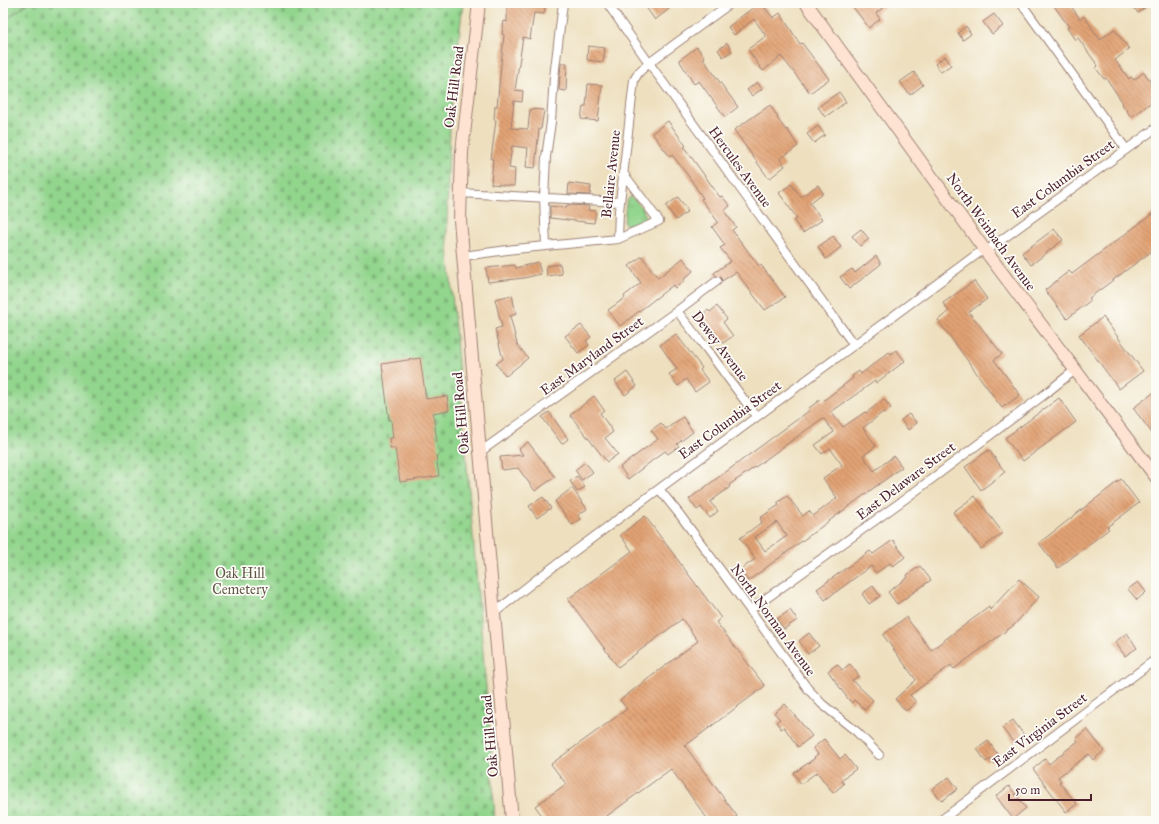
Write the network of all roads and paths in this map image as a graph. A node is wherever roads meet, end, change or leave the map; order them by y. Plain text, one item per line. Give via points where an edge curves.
1 (479, 3) edge
2 (563, 3) edge
3 (607, 3) edge
4 (731, 3) edge
5 (806, 3) edge
6 (1021, 3) edge
7 (649, 64) junction
8 (1156, 128) edge
9 (1126, 149) junction
10 (623, 173) junction
11 (460, 193) junction
12 (544, 198) junction
13 (620, 202) junction
14 (618, 239) junction
15 (546, 246) junction
16 (985, 250) junction
17 (462, 256) junction
18 (718, 281) dead end
19 (677, 311) junction
20 (854, 345) junction
21 (1075, 370) junction
22 (756, 416) junction
23 (480, 452) junction
24 (1156, 477) edge
25 (659, 489) junction
26 (750, 610) junction
27 (494, 613) junction
28 (1156, 659) edge
29 (879, 755) dead end
30 (512, 821) edge
31 (940, 821) edge

1 - 11 main road, Oak Hill Road via 464,128
2 - 12 street
3 - 7 street, Hercules Avenue
4 - 7 street, Bellaire Avenue
5 - 16 main road, North Weinbach Avenue
6 - 9 street
7 - 10 street, Bellaire Avenue via 634,80
7 - 20 street, Hercules Avenue
8 - 9 street, East Columbia Street
9 - 16 street, East Columbia Street
10 - 13 street, Bellaire Avenue
10 - 14 street via 659,221
11 - 12 street
11 - 17 main road, Oak Hill Road
12 - 13 street
12 - 15 street
13 - 14 street, Bellaire Avenue
14 - 15 street, Bellaire Avenue
15 - 17 street, Bellaire Avenue
16 - 20 street, East Columbia Street
16 - 21 main road, North Weinbach Avenue
17 - 23 main road, Oak Hill Road
18 - 19 street, East Maryland Street
19 - 22 street, Dewey Avenue
19 - 23 street, East Maryland Street
20 - 22 street, East Columbia Street
21 - 24 main road, North Weinbach Avenue
21 - 26 street, East Delaware Street
22 - 25 street, East Columbia Street
23 - 27 main road, Oak Hill Road
25 - 26 street, North Norman Avenue
25 - 27 street, East Columbia Street
26 - 29 street, North Norman Avenue via 808,689
27 - 30 main road, Oak Hill Road
28 - 31 street, East Virginia Street

